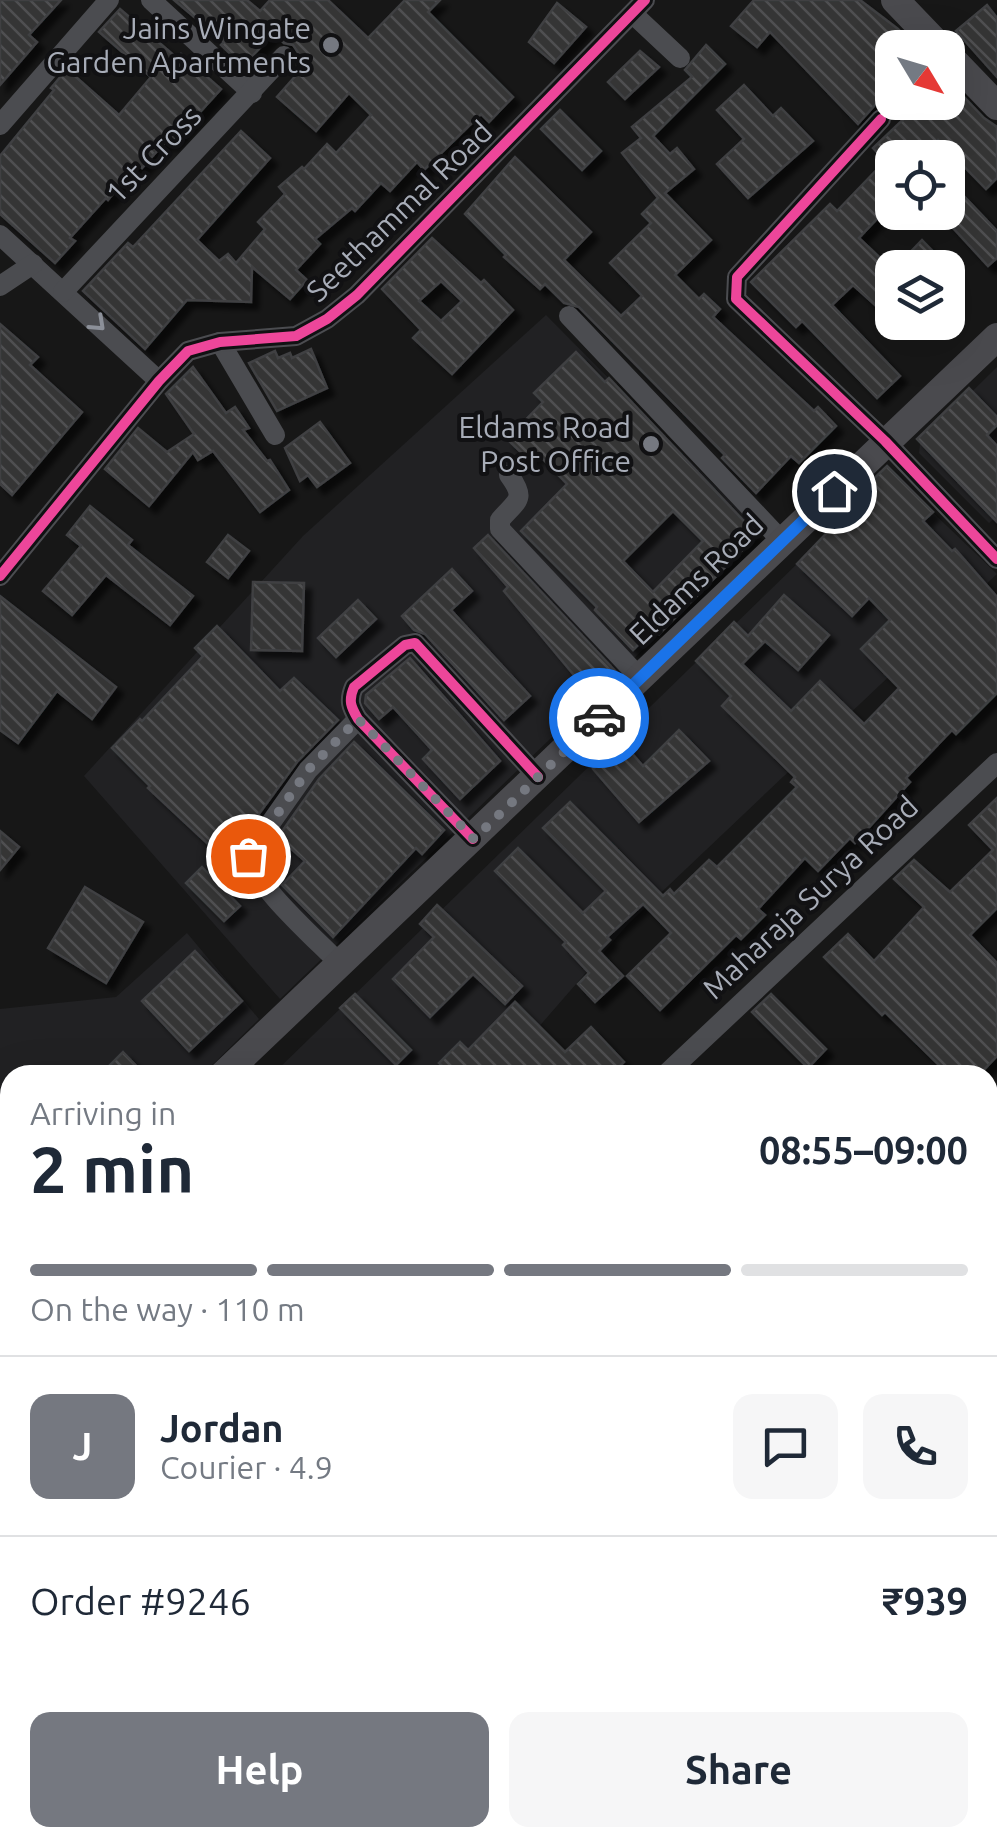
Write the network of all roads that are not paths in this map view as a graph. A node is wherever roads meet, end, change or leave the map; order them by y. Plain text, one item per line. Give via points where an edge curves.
1 (109, 0) edge
2 (151, 0) edge
3 (895, 0) edge
4 (639, 7) edge
5 (924, 30) edge
6 (284, 56) dead end
7 (680, 58) dead end
8 (965, 73) edge
9 (252, 94) junction
10 (997, 106) edge
11 (881, 120) dead end
12 (0, 125) edge
13 (0, 235) edge
14 (33, 264) junction
15 (0, 286) edge
16 (63, 292) junction
17 (569, 316) dead end
18 (997, 337) edge
19 (220, 342) junction
20 (159, 381) junction
21 (274, 435) dead end
22 (885, 442) junction
23 (509, 476) dead end
24 (782, 540) junction
25 (997, 559) edge
26 (0, 576) edge
27 (640, 678) junction
28 (358, 719) junction
29 (997, 764) edge
30 (538, 777) junction
31 (474, 839) junction
32 (340, 964) junction
33 (234, 1065) edge
34 (676, 1065) edge

1 - 12 street
2 - 9 street
3 - 5 main road
4 - 7 street
4 - 19 street, Seethammal Road via 327,319 296,336
6 - 9 street, 1st Cross
8 - 10 main road
9 - 16 street, 1st Cross
11 - 22 street via 737,277 734,291
13 - 14 street
14 - 15 street
14 - 16 street
16 -> 20 street
17 - 24 street
18 - 22 main road, Eldams Road
19 - 20 street, Seethammal Road via 188,350
19 - 21 street
20 - 26 street, Seethammal Road
22 - 24 main road, Eldams Road
22 - 25 street
23 - 27 street via 519,496 500,528
24 - 27 main road, Eldams Road
27 - 30 main road, Eldams Road
28 - 30 street via 351,707 354,687 415,644
28 - 31 street
28 - 32 street via 308,770 248,856 252,870
29 - 34 street, Maharaja Surya Road
30 - 31 main road, Eldams Road
31 - 32 main road, Eldams Road
32 - 33 main road, Eldams Road

